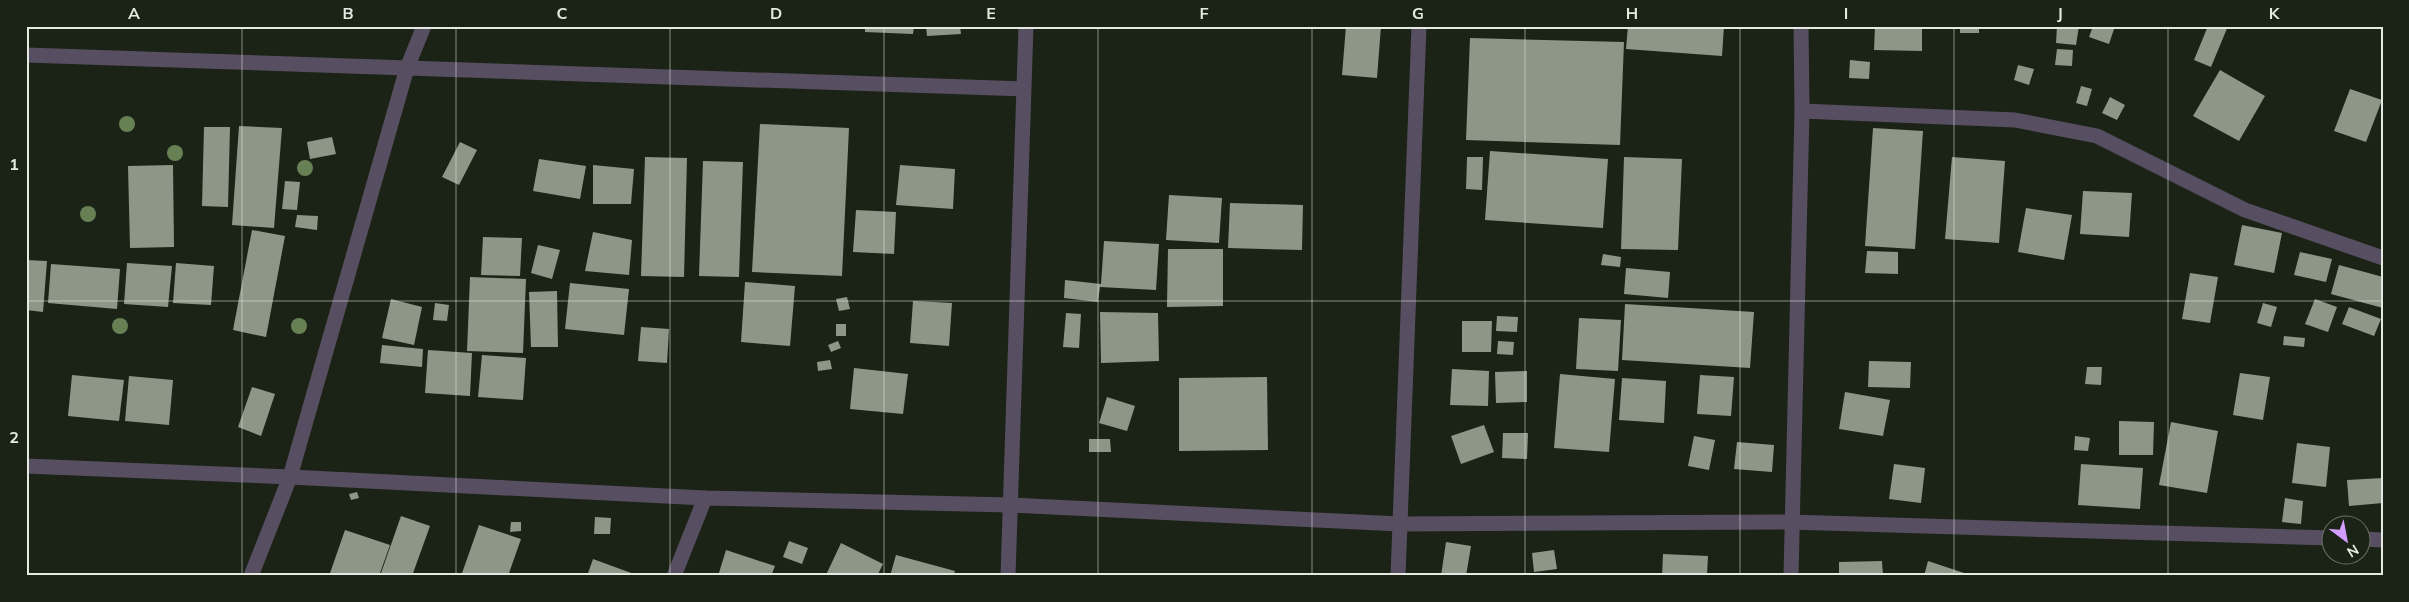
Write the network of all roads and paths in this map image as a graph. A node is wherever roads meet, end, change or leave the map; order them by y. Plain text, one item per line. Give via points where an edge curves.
1 (424, 26) edge
2 (1026, 26) edge
3 (1419, 26) edge
4 (1801, 26) edge
5 (26, 55) edge
6 (407, 68) junction
7 (1024, 88) junction
8 (1802, 112) junction
9 (2383, 258) edge
10 (26, 466) edge
11 (290, 477) junction
12 (705, 498) junction
13 (1010, 505) junction
14 (1790, 522) junction
15 (1400, 524) junction
16 (2322, 538) edge
17 (251, 576) edge
18 (674, 576) edge
19 (1008, 576) edge
20 (1398, 576) edge
21 (1791, 576) edge

1 - 6 street
2 - 7 street
3 - 15 street
4 - 8 street
5 - 6 street
6 - 7 street
6 - 11 street
7 - 13 street
8 - 9 street via 2015,120 2096,136 2245,210
8 - 14 street
10 - 11 street
11 - 12 street
11 - 17 street
12 - 13 street
12 - 18 street
13 - 15 street
13 - 19 street
14 - 15 street
14 - 16 street
14 - 21 street
15 - 20 street

